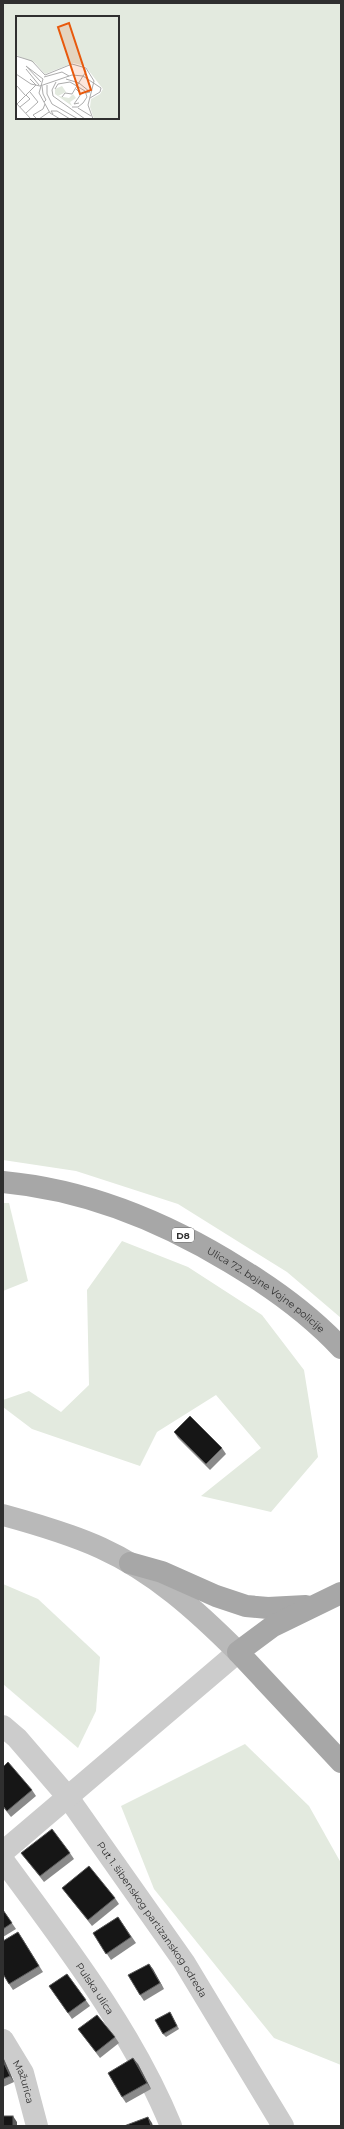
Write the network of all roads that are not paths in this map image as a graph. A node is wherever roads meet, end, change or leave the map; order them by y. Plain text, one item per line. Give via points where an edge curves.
1 (3, 1182) edge
2 (340, 1351) edge
3 (3, 1515) edge
4 (130, 1563) junction
5 (341, 1593) edge
6 (321, 1604) junction
7 (238, 1652) junction
8 (3, 1726) edge
9 (340, 1761) edge
10 (67, 1796) junction
11 (3, 1852) edge
12 (3, 1860) edge
13 (3, 2040) edge
14 (37, 2126) edge
15 (171, 2126) edge
16 (283, 2126) edge

1 - 2 main road, Ulica 72. bojne Vojne policije / D8 via 51,1189 104,1203 149,1219 201,1244 297,1307
3 - 4 street via 67,1535
4 - 6 main road via 162,1572 246,1606 268,1608
4 - 7 street via 198,1612
5 - 6 main road
6 - 7 main road via 273,1626
7 - 9 main road
7 - 10 street
8 - 10 street, Put 1. šibenskog partizanskog odreda via 17,1738
10 - 11 street
10 - 16 street, Put 1. šibenskog partizanskog odreda via 184,1962
12 - 15 street, Pulska ulica via 123,2032 161,2101
13 - 14 street, Mažurica via 23,2073

